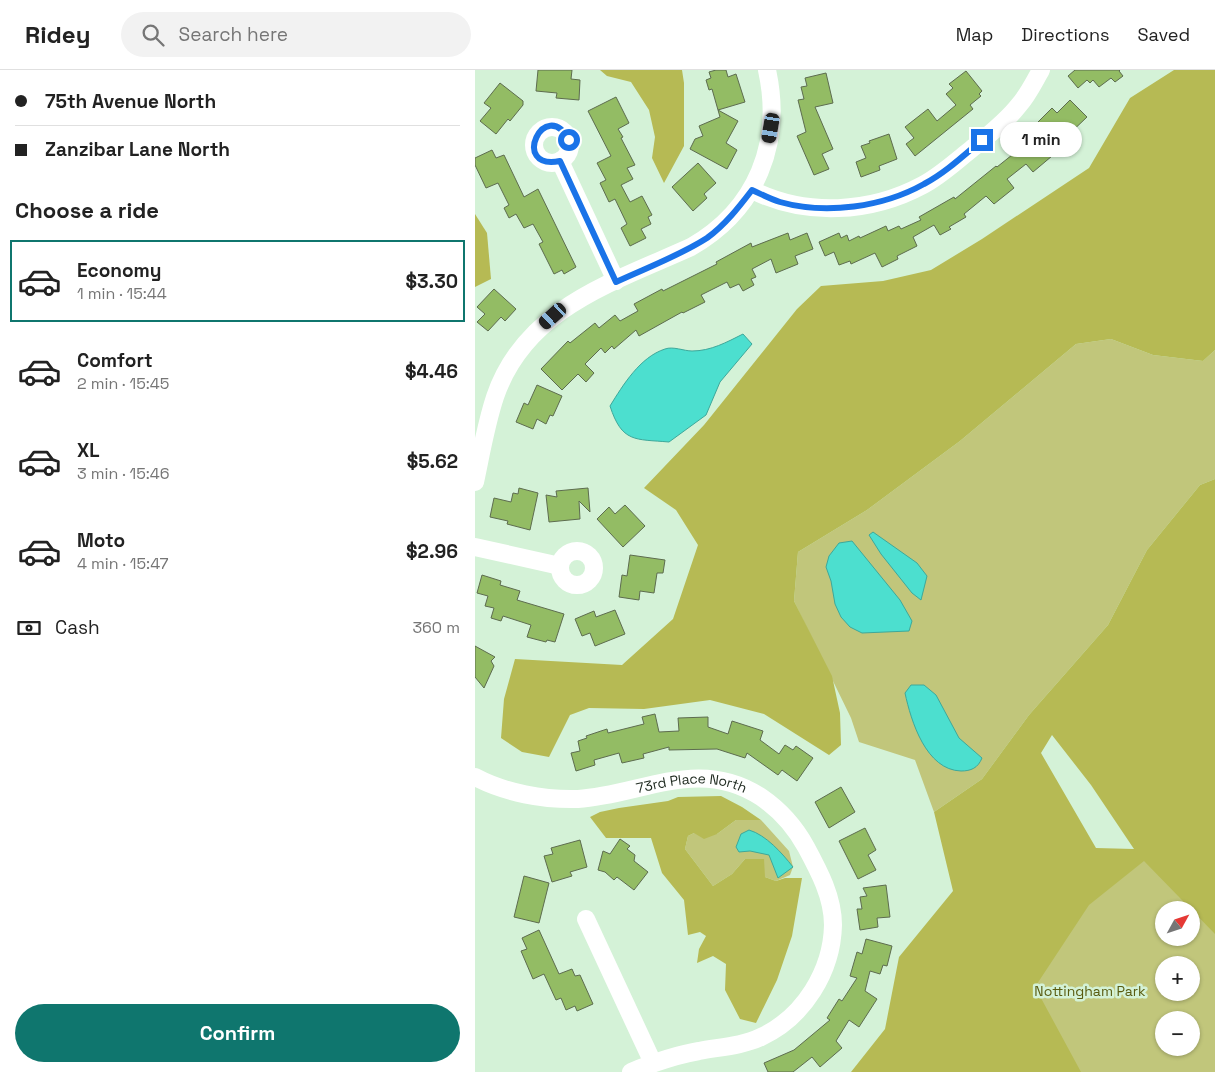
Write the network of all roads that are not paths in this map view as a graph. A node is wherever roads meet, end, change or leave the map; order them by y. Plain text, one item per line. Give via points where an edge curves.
1 (767, 70) edge
2 (1041, 70) edge
3 (560, 161) dead end
4 (752, 190) junction
5 (616, 282) junction
6 (475, 482) edge
7 (475, 547) edge
8 (560, 566) dead end
9 (475, 777) edge
10 (586, 919) dead end
11 (653, 1063) junction
12 (631, 1072) edge

1 - 4 street via 772,103 771,128 767,152
2 - 4 street via 1020,104 995,130 942,174 900,196 879,203 829,208 780,202
3 - 5 street
4 - 5 street via 707,237
5 - 6 street via 573,302 553,316 518,352 495,395
7 - 8 street
9 - 11 street, 73rd Place North via 505,789 564,798 591,797 677,780 717,780 755,793 771,804 794,829 820,874 833,922 828,956 816,986 796,1012 761,1037
10 - 11 street
11 - 12 street, 73rd Place North

